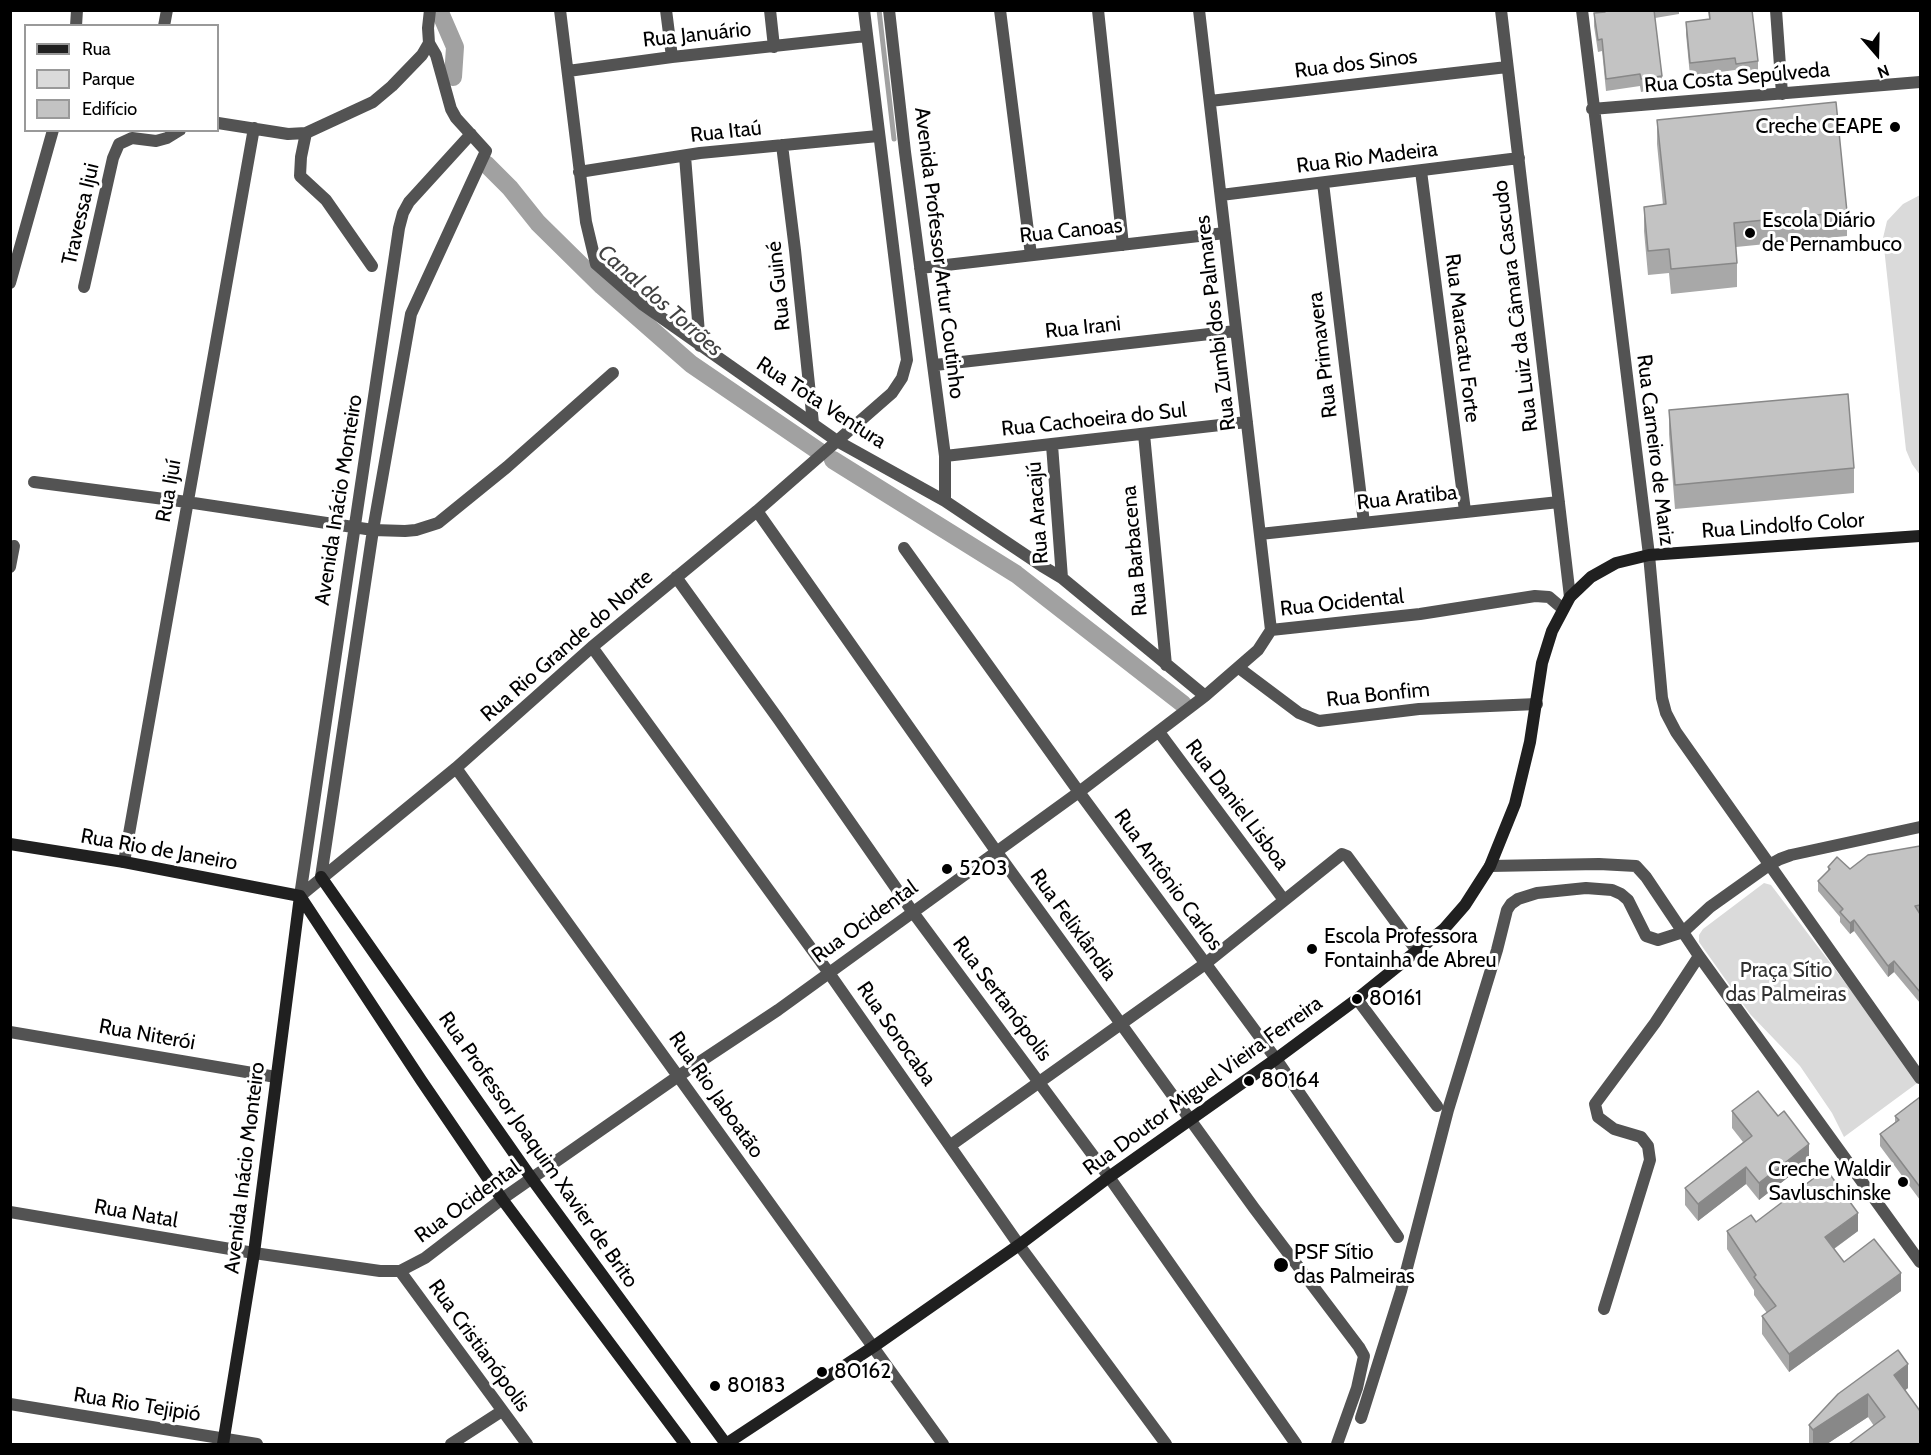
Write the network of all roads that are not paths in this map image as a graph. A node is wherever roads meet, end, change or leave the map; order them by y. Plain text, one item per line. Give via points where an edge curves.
1 (430, 10) edge
2 (560, 10) edge
3 (666, 10) edge
4 (770, 10) edge
5 (864, 10) edge
6 (890, 10) edge
7 (1000, 10) edge
8 (1098, 10) edge
9 (1199, 10) edge
10 (1501, 10) edge
11 (1582, 10) edge
12 (1776, 10) edge
13 (866, 36) junction
14 (429, 43) junction
15 (774, 46) junction
16 (672, 57) junction
17 (1507, 67) junction
18 (568, 71) junction
19 (1920, 82) edge
20 (1782, 94) junction
21 (1210, 101) junction
22 (1593, 109) junction
23 (219, 123) edge
24 (254, 128) junction
25 (51, 132) edge
26 (176, 132) edge
27 (306, 133) junction
28 (471, 134) junction
29 (878, 136) junction
30 (782, 145) junction
31 (685, 156) junction
32 (1519, 158) junction
33 (1421, 171) junction
34 (579, 172) junction
35 (1323, 183) junction
36 (1221, 195) junction
37 (1225, 233) junction
38 (1123, 245) junction
39 (1031, 255) junction
40 (372, 266) dead end
41 (920, 268) junction
42 (10, 283) edge
43 (84, 287) dead end
44 (1236, 331) junction
45 (700, 346) junction
46 (935, 365) junction
47 (613, 373) dead end
48 (1247, 422) junction
49 (813, 423) junction
50 (1144, 434) junction
51 (837, 441) junction
52 (1052, 445) junction
53 (945, 456) junction
54 (34, 482) dead end
55 (945, 501) junction
56 (187, 502) junction
57 (1559, 502) junction
58 (757, 511) junction
59 (1465, 511) junction
60 (1364, 522) junction
61 (353, 528) junction
62 (373, 531) junction
63 (1260, 534) junction
64 (1920, 536) edge
65 (14, 546) dead end
66 (904, 548) dead end
67 (1649, 555) junction
68 (10, 567) edge
69 (676, 577) junction
70 (1062, 578) junction
71 (1570, 597) junction
72 (1563, 609) junction
73 (1271, 630) junction
74 (592, 647) junction
75 (1166, 665) junction
76 (1239, 668) junction
77 (1205, 696) junction
78 (1537, 704) junction
79 (1159, 732) junction
80 (456, 768) junction
81 (1078, 792) junction
82 (1920, 827) edge
83 (10, 844) edge
84 (996, 851) junction
85 (124, 862) junction
86 (1769, 864) junction
87 (1490, 866) junction
88 (321, 877) junction
89 (300, 896) junction
90 (1284, 900) junction
91 (912, 911) junction
92 (1683, 932) junction
93 (1417, 951) junction
94 (1699, 956) junction
95 (1205, 964) junction
96 (829, 973) junction
97 (1357, 999) junction
98 (1120, 1023) junction
99 (10, 1032) edge
100 (1276, 1059) junction
101 (276, 1077) junction
102 (677, 1077) junction
103 (1920, 1078) edge
104 (1040, 1083) junction
105 (1437, 1106) dead end
106 (1191, 1118) junction
107 (951, 1145) junction
108 (1109, 1177) junction
109 (532, 1179) junction
110 (502, 1199) junction
111 (10, 1212) edge
112 (1398, 1237) dead end
113 (1019, 1245) junction
114 (254, 1253) junction
115 (1920, 1262) edge
116 (400, 1271) junction
117 (1604, 1309) dead end
118 (873, 1347) junction
119 (10, 1404) edge
120 (502, 1411) junction
121 (1361, 1418) dead end
122 (224, 1442) edge
123 (257, 1444) edge
124 (451, 1444) edge
125 (527, 1444) edge
126 (685, 1444) edge
127 (726, 1444) edge
128 (943, 1444) edge
129 (1166, 1444) edge
130 (1296, 1444) edge
131 (1337, 1444) edge

1 - 14 street
2 - 18 street, Rua Tota Ventura
3 - 16 street
4 - 15 street
5 - 13 street
6 - 41 street, Avenida Professor Artur Coutinho
7 - 39 street
8 - 38 street
9 - 21 street, Rua Zumbi dos Palmares
10 - 17 street, Rua Luiz da Câmara Cascudo
11 - 22 street, Rua Carneiro de Mariz
12 - 20 street
13 - 15 street, Rua Januário
13 - 29 street
14 - 27 street via 393,86 372,102
14 - 28 street via 451,109
15 - 16 street, Rua Januário
16 - 18 street, Rua Januário
17 - 21 street, Rua dos Sinos
17 - 32 street, Rua Luiz da Câmara Cascudo
18 - 34 street, Rua Tota Ventura
19 - 20 street, Rua Costa Sepúlveda
20 - 22 street, Rua Costa Sepúlveda
21 - 36 street, Rua Zumbi dos Palmares
22 - 67 street, Rua Carneiro de Mariz
23 - 24 street
24 - 27 street
24 - 56 street, Rua Ijuí
25 - 42 street
26 - 43 street, Travessa Ijui via 156,141 132,138 119,144
27 - 40 street via 300,176 326,200
28 - 61 street, Avenida Inácio Monteiro via 403,213
28 - 62 street, Avenida Inácio Monteiro via 486,151 411,314
29 - 30 street, Rua Itaú
29 - 51 street via 908,360 892,393
30 - 31 street, Rua Itaú
30 - 49 street, Rua Guiné
31 - 34 street, Rua Itaú
31 - 45 street
32 - 33 street, Rua Rio Madeira
32 - 57 street, Rua Luiz da Câmara Cascudo
33 - 35 street, Rua Rio Madeira
33 - 59 street, Rua Maracatu Forte
34 - 45 street, Rua Tota Ventura via 596,264
35 - 36 street, Rua Rio Madeira
35 - 60 street, Rua Primavera
36 - 37 street, Rua Zumbi dos Palmares
37 - 38 street, Rua Canoas
37 - 44 street, Rua Zumbi dos Palmares
38 - 39 street, Rua Canoas
39 - 41 street, Rua Canoas
41 - 46 street, Avenida Professor Artur Coutinho
44 - 46 street, Rua Irani
44 - 48 street, Rua Zumbi dos Palmares
45 - 49 street, Rua Tota Ventura
46 - 53 street, Avenida Professor Artur Coutinho
47 - 62 street via 438,523 405,531
48 - 50 street, Rua Cachoeira do Sul
48 - 63 street, Rua Zumbi dos Palmares
49 - 51 street, Rua Tota Ventura
50 - 52 street, Rua Cachoeira do Sul
50 - 75 street, Rua Barbacena
51 - 55 street, Rua Tota Ventura
51 - 58 street, Rua Rio Grande do Norte
52 - 53 street, Rua Cachoeira do Sul
52 - 70 street, Rua Aracajú
53 - 55 street, Avenida Professor Artur Coutinho
54 - 56 street
55 - 70 street, Rua Tota Ventura
56 - 61 street
56 - 85 street, Rua Ijuí
57 - 59 street, Rua Aratiba
57 - 71 street, Rua Luiz da Câmara Cascudo
58 - 69 street, Rua Rio Grande do Norte
58 - 84 street, Rua Felixlândia
59 - 60 street, Rua Aratiba
60 - 63 street, Rua Aratiba
61 - 62 street
61 - 89 street, Avenida Inácio Monteiro
62 - 88 street, Avenida Inácio Monteiro
63 - 73 street, Rua Zumbi dos Palmares
64 - 67 street, Rua Lindolfo Color
65 - 68 street
66 - 81 street, Rua Antônio Carlos
67 - 71 street, Rua Doutor Miguel Vieira Ferreira via 1616,563
67 - 86 street, Rua Carneiro de Mariz via 1662,698 1669,723
69 - 74 street, Rua Rio Grande do Norte
69 - 91 street, Rua Sertanópolis
70 - 75 street, Rua Tota Ventura
71 - 72 street, Rua Doutor Miguel Vieira Ferreira
72 - 73 street, Rua Ocidental via 1549,597 1535,596 1420,614
72 - 78 street, Rua Doutor Miguel Vieira Ferreira via 1542,663
73 - 76 street, Rua Ocidental
74 - 80 street, Rua Rio Grande do Norte
74 - 96 street, Rua Sorocaba
75 - 77 street, Rua Tota Ventura
76 - 77 street, Rua Ocidental
76 - 78 street, Rua Bonfim via 1299,713 1319,721 1419,709
77 - 79 street, Rua Ocidental
78 - 87 street, Rua Doutor Miguel Vieira Ferreira via 1515,804
79 - 81 street, Rua Ocidental
79 - 90 street, Rua Daniel Lisboa
80 - 88 street, Rua Rio Grande do Norte
80 - 102 street, Rua Rio Jaboatão
81 - 84 street, Rua Ocidental
81 - 95 street, Rua Antônio Carlos
82 - 86 street via 1791,855
83 - 85 street, Rua Rio de Janeiro
84 - 91 street, Rua Ocidental
84 - 98 street, Rua Felixlândia
85 - 89 street, Rua Rio de Janeiro
86 - 92 street
86 - 103 street, Rua Carneiro de Mariz
87 - 92 street via 1636,866
87 - 93 street, Rua Doutor Miguel Vieira Ferreira via 1465,905
88 - 89 street
88 - 109 street, Rua Professor Joaquim Xavier de Brito
89 - 101 street, Avenida Inácio Monteiro
89 - 110 street
90 - 93 street via 1342,854
90 - 95 street
91 - 96 street, Rua Ocidental
91 - 104 street, Rua Sertanópolis
92 - 94 street
92 - 121 street via 1658,940 1646,936 1628,900 1601,888 1537,893 1518,899 1507,910 1448,1110 1401,1291
93 - 97 street, Rua Doutor Miguel Vieira Ferreira
94 - 115 street
94 - 117 street via 1595,1104 1598,1117 1614,1129 1641,1137 1648,1146 1650,1160
95 - 98 street
95 - 100 street, Rua Antônio Carlos
96 - 102 street, Rua Ocidental
96 - 107 street, Rua Sorocaba
97 - 100 street, Rua Doutor Miguel Vieira Ferreira
97 - 105 street
98 - 104 street
98 - 106 street, Rua Felixlândia
99 - 101 street, Rua Niterói
100 - 106 street, Rua Doutor Miguel Vieira Ferreira
100 - 112 street, Rua Antônio Carlos
101 - 114 street, Avenida Inácio Monteiro
102 - 109 street, Rua Ocidental
102 - 118 street, Rua Rio Jaboatão
104 - 107 street
104 - 108 street, Rua Sertanópolis
106 - 108 street, Rua Doutor Miguel Vieira Ferreira
106 - 131 street, Rua Felixlândia via 1364,1356
107 - 113 street, Rua Sorocaba
108 - 113 street, Rua Doutor Miguel Vieira Ferreira
108 - 130 street, Rua Sertanópolis
109 - 110 street, Rua Ocidental
109 - 127 street, Rua Professor Joaquim Xavier de Brito
110 - 116 street, Rua Ocidental via 425,1258
110 - 126 street
111 - 114 street, Rua Natal
113 - 118 street, Rua Doutor Miguel Vieira Ferreira
113 - 129 street, Rua Sorocaba
114 - 116 street, Rua Ocidental via 380,1272
114 - 122 street, Avenida Inácio Monteiro
116 - 120 street, Rua Cristianópolis
118 - 127 street, Rua Doutor Miguel Vieira Ferreira
118 - 128 street, Rua Rio Jaboatão
119 - 122 street, Rua Rio Tejipió
120 - 124 street
120 - 125 street, Rua Cristianópolis
122 - 123 street, Rua Rio Tejipió

